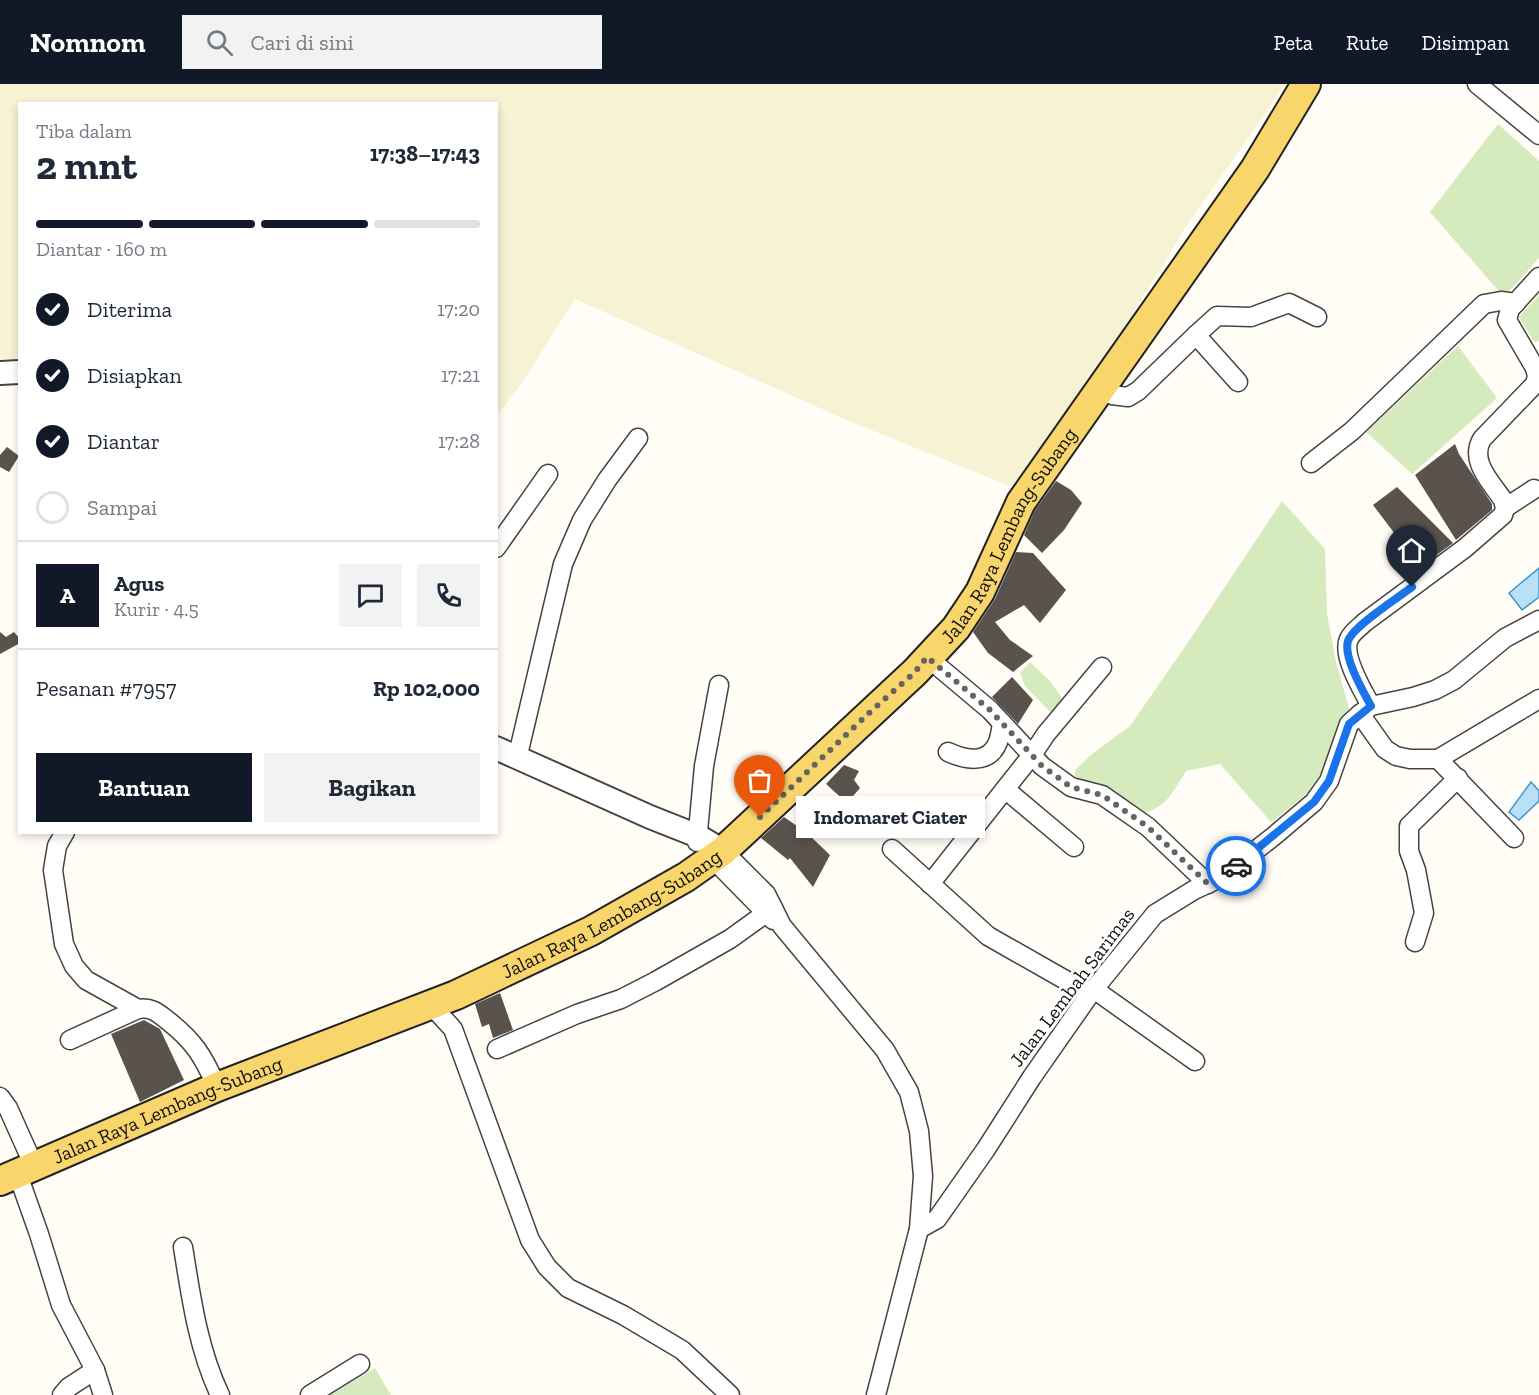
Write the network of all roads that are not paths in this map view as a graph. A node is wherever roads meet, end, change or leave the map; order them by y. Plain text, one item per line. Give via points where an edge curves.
1 (1306, 84) edge
2 (1477, 84) edge
3 (1539, 135) edge
4 (1539, 277) edge
5 (1516, 303) junction
6 (1317, 317) dead end
7 (1196, 335) junction
8 (18, 372) edge
9 (0, 373) edge
10 (1238, 382) dead end
11 (1101, 387) junction
12 (638, 438) dead end
13 (1311, 463) dead end
14 (548, 474) dead end
15 (1534, 489) dead end
16 (1505, 507) junction
17 (498, 545) edge
18 (1539, 620) edge
19 (927, 657) junction
20 (1102, 667) dead end
21 (719, 685) dead end
22 (1539, 699) edge
23 (1365, 710) junction
24 (1002, 723) junction
25 (498, 749) edge
26 (948, 753) dead end
27 (1032, 755) junction
28 (517, 759) junction
29 (1438, 759) junction
30 (1458, 778) junction
31 (1005, 789) junction
32 (64, 834) edge
33 (1514, 838) dead end
34 (704, 844) junction
35 (1074, 847) dead end
36 (892, 849) dead end
37 (930, 884) junction
38 (1208, 884) junction
39 (770, 911) junction
40 (1415, 942) dead end
41 (1093, 992) junction
42 (444, 1000) junction
43 (138, 1009) junction
44 (453, 1029) junction
45 (70, 1040) dead end
46 (497, 1049) dead end
47 (1195, 1061) dead end
48 (217, 1087) junction
49 (0, 1097) edge
50 (17, 1173) edge
51 (919, 1229) junction
52 (183, 1247) dead end
53 (360, 1364) dead end
54 (95, 1370) junction
55 (62, 1395) edge
56 (103, 1395) edge
57 (220, 1395) edge
58 (310, 1395) edge
59 (730, 1395) edge
60 (876, 1395) edge

1 - 11 main road, Jalan Raya Lembang-Subang via 1255,169
2 - 3 street
4 - 5 street
5 - 13 street via 1484,304 1352,431
5 - 16 street via 1507,320 1537,376 1534,384 1482,439 1476,454
6 - 7 street via 1289,303 1251,317 1217,316
7 - 10 street
7 - 11 street via 1128,397 1112,395
8 - 9 street
11 - 19 main road, Jalan Raya Lembang-Subang via 1021,502 981,592 956,628
12 - 28 street via 582,520 563,564
14 - 17 street
15 - 16 street
16 - 23 street via 1503,515 1465,548 1350,636 1347,651
18 - 23 street via 1505,638 1454,680 1435,690
19 - 24 street
19 - 34 main road, Jalan Raya Lembang-Subang via 915,672
20 - 27 street
21 - 34 street via 704,766
22 - 29 street
23 - 29 street via 1385,749 1410,759
23 - 38 street, Jalan Lembah Sarimas via 1349,724 1329,781 1314,802
24 - 26 street via 998,744 988,755 977,760
24 - 27 street
25 - 28 street
27 - 31 street
27 - 38 street via 1071,787 1102,795 1148,827
28 - 34 street
29 - 30 street
30 - 33 street
30 - 40 street via 1409,826 1409,851 1424,913
31 - 35 street
31 - 37 street
32 - 43 street via 57,846 53,870 64,944 86,980
34 - 39 street via 766,894
34 - 42 main road, Jalan Raya Lembang-Subang via 686,877 591,931
36 - 37 street
37 - 41 street via 988,936
38 - 41 street, Jalan Lembah Sarimas via 1155,914
39 - 46 street via 730,939 621,999
39 - 51 street via 885,1050 909,1092 919,1131
41 - 47 street
41 - 51 street, Jalan Lembah Sarimas via 937,1219
42 - 44 street
42 - 44 street
42 - 48 main road, Jalan Raya Lembang-Subang
43 - 45 street
43 - 48 street via 156,1011 187,1035
44 - 59 street via 530,1240 547,1267 568,1288 682,1350
48 - 50 main road, Jalan Raya Lembang-Subang
49 - 50 street via 8,1108
50 - 54 street via 61,1305
51 - 60 street
52 - 57 street via 194,1312
53 - 58 street
54 - 55 street
54 - 56 street

